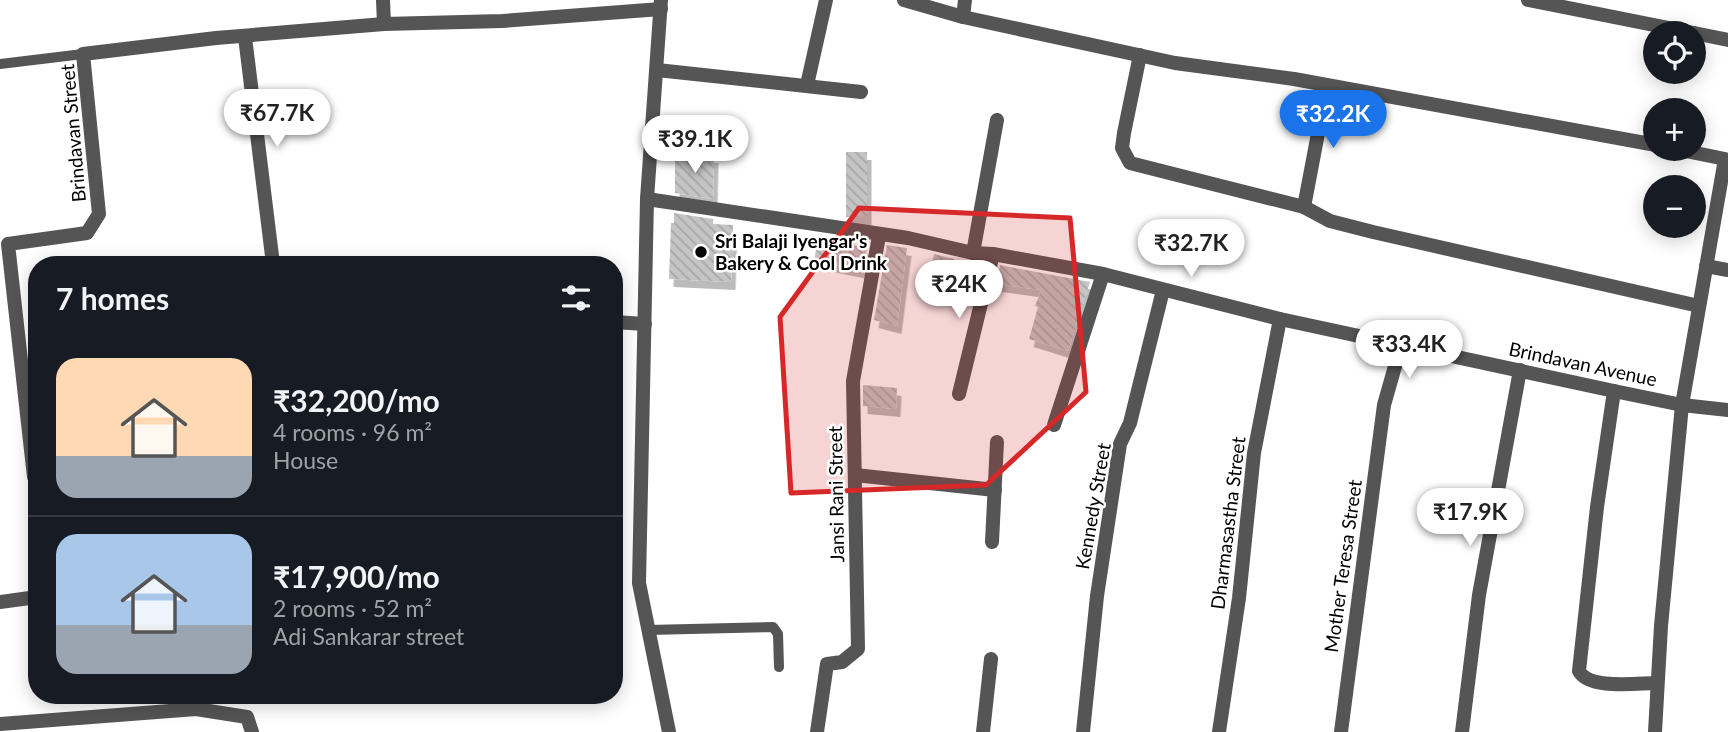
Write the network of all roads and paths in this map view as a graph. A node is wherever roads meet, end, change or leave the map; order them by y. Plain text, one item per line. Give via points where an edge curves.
1 (383, 0) edge
2 (826, 0) edge
3 (904, 0) edge
4 (965, 0) edge
5 (1528, 0) edge
6 (661, 5) edge
7 (963, 17) junction
8 (1643, 23) edge
9 (384, 24) junction
10 (1706, 35) edge
11 (245, 37) junction
12 (1728, 40) edge
13 (83, 54) junction
14 (1140, 55) junction
15 (0, 64) edge
16 (657, 70) junction
17 (807, 85) junction
18 (1327, 86) junction
19 (862, 92) dead end
20 (997, 120) dead end
21 (1643, 142) edge
22 (1706, 155) edge
23 (647, 199) junction
24 (1304, 207) junction
25 (879, 236) junction
26 (4, 245) edge
27 (973, 253) junction
28 (993, 254) junction
29 (273, 256) edge
30 (1706, 266) junction
31 (1728, 271) edge
32 (1103, 274) junction
33 (1163, 290) junction
34 (1699, 306) junction
35 (1280, 319) junction
36 (623, 323) edge
37 (645, 324) junction
38 (1401, 345) junction
39 (1520, 370) junction
40 (1614, 391) junction
41 (959, 394) dead end
42 (1682, 405) junction
43 (1728, 410) edge
44 (1054, 425) dead end
45 (28, 431) edge
46 (997, 442) dead end
47 (855, 475) junction
48 (995, 490) junction
49 (992, 542) dead end
50 (28, 598) edge
51 (0, 602) edge
52 (648, 630) junction
53 (991, 659) dead end
54 (779, 667) dead end
55 (1657, 684) junction
56 (177, 704) edge
57 (202, 704) edge
58 (0, 724) edge
59 (252, 732) edge
60 (669, 732) edge
61 (817, 732) edge
62 (983, 732) edge
63 (1083, 732) edge
64 (1219, 732) edge
65 (1341, 732) edge
66 (1462, 732) edge
67 (1655, 732) edge

1 - 9 street
2 - 17 street
3 - 7 street
4 - 7 street
5 - 8 street
6 - 9 street, Brindavan Street via 502,21
6 - 16 street
7 - 14 street
9 - 11 street, Brindavan Street
10 - 12 street
11 - 13 street, Brindavan Street
11 - 29 street
13 - 15 lane
13 - 26 street, Brindavan Street via 99,214 87,233
14 - 18 street
14 - 24 street via 1122,148 1130,163
16 - 17 street
16 - 23 street
17 - 19 street
18 - 21 street
18 - 24 street
20 - 27 street
22 - 30 street via 1725,159
23 - 25 street, Brindavan Avenue
23 - 37 street
24 - 34 street via 1330,221 1384,235
25 - 27 street, Brindavan Avenue
25 - 47 street, Jansi Rani Street via 853,381
26 - 45 street, Brindavan Street
27 - 28 street, Brindavan Avenue
28 - 32 street, Brindavan Avenue
28 - 41 street
30 - 31 street
30 - 34 street
32 - 33 street, Brindavan Avenue
32 - 44 street
33 - 35 street, Brindavan Avenue
33 - 63 street, Kennedy Street via 1118,455
34 - 42 street
35 - 38 street, Brindavan Avenue
35 - 64 street, Dharmasastha Street via 1254,453
36 - 37 street
37 - 52 street via 639,583
38 - 39 street, Brindavan Avenue
38 - 65 street, Mother Teresa Street via 1384,405
39 - 40 street, Brindavan Avenue
39 - 66 street via 1479,595
40 - 42 street, Brindavan Avenue
40 - 55 street via 1579,671 1595,683
42 - 43 street, Brindavan Avenue
42 - 55 street
46 - 48 street
47 - 48 street
47 - 61 street, Jansi Rani Street via 859,649 842,662 827,664
48 - 49 street
50 - 51 street
52 - 54 lane via 773,627 778,634
52 - 60 street
53 - 62 street
55 - 67 street
56 - 58 street
57 - 59 street via 247,717

